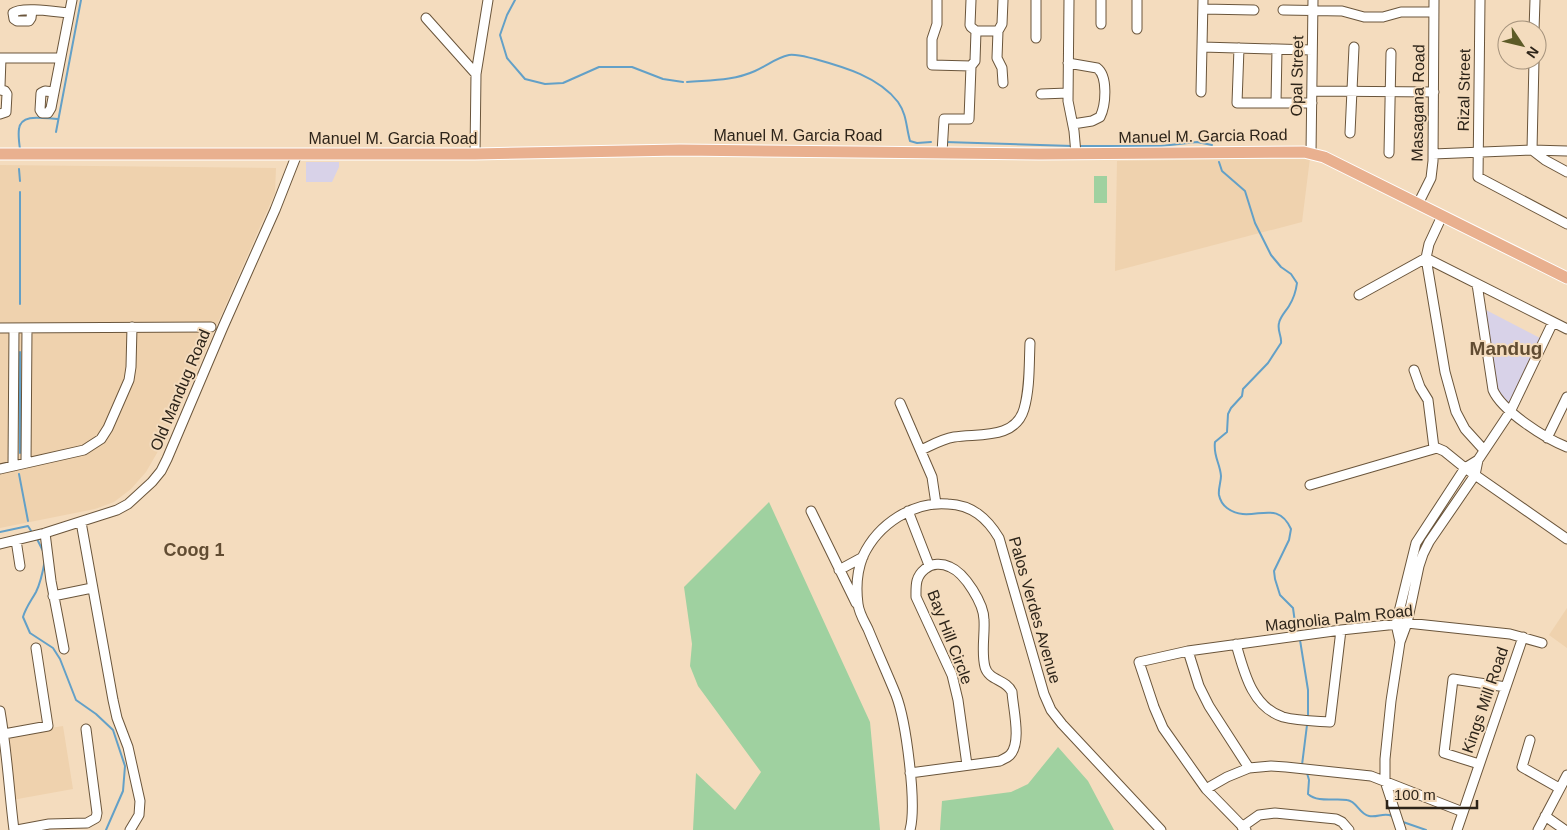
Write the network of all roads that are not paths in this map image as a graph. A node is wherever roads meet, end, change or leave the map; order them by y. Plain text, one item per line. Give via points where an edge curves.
1 (72, 0) edge
2 (488, 0) edge
3 (937, 0) edge
4 (971, 0) edge
5 (1003, 0) edge
6 (1036, 0) edge
7 (1069, 0) edge
8 (1101, 0) edge
9 (1137, 0) edge
10 (1313, 0) edge
11 (1434, 0) edge
12 (1480, 0) edge
13 (1535, 0) edge
14 (1203, 5) edge
15 (32, 10) dead end
16 (1254, 10) dead end
17 (1283, 10) dead end
18 (1313, 11) junction
19 (1434, 12) junction
20 (69, 13) junction
21 (426, 18) dead end
22 (1534, 20) edge
23 (1101, 24) dead end
24 (1137, 29) dead end
25 (998, 30) junction
26 (976, 31) junction
27 (1036, 38) dead end
28 (1202, 47) junction
29 (1354, 47) dead end
30 (1239, 48) junction
31 (1277, 49) junction
32 (1312, 50) junction
33 (1391, 53) dead end
34 (0, 58) edge
35 (60, 58) junction
36 (1068, 63) junction
37 (971, 66) junction
38 (1534, 70) edge
39 (476, 74) junction
40 (1003, 83) dead end
41 (0, 88) edge
42 (1312, 91) junction
43 (54, 92) dead end
44 (1201, 92) dead end
45 (1352, 92) junction
46 (1390, 92) junction
47 (1434, 92) junction
48 (1041, 94) dead end
49 (1068, 94) junction
50 (1276, 103) junction
51 (1312, 103) junction
52 (0, 114) edge
53 (1073, 124) junction
54 (1350, 133) dead end
55 (1532, 150) junction
56 (1567, 151) edge
57 (1311, 152) junction
58 (942, 153) junction
59 (1389, 153) dead end
60 (1478, 153) junction
61 (0, 154) edge
62 (298, 154) junction
63 (475, 154) junction
64 (1076, 154) junction
65 (1433, 154) junction
66 (1567, 172) edge
67 (1418, 204) junction
68 (1442, 216) junction
69 (1567, 224) edge
70 (1426, 258) junction
71 (1567, 278) edge
72 (1477, 284) junction
73 (1359, 294) dead end
74 (1553, 322) junction
75 (212, 327) dead end
76 (0, 328) edge
77 (14, 328) junction
78 (27, 328) junction
79 (132, 328) junction
80 (1567, 328) edge
81 (1030, 343) dead end
82 (1414, 370) dead end
83 (1567, 397) edge
84 (900, 403) dead end
85 (1510, 412) junction
86 (1548, 438) junction
87 (1567, 447) edge
88 (1434, 448) junction
89 (921, 450) junction
90 (1484, 450) junction
91 (1478, 460) junction
92 (26, 463) junction
93 (13, 466) junction
94 (1465, 468) junction
95 (0, 469) edge
96 (1475, 475) junction
97 (1310, 485) dead end
98 (1448, 494) junction
99 (1458, 500) junction
100 (936, 504) junction
101 (908, 510) junction
102 (811, 511) dead end
103 (81, 522) junction
104 (38, 535) junction
105 (1567, 539) edge
106 (16, 540) junction
107 (0, 544) edge
108 (863, 556) junction
109 (930, 565) junction
110 (20, 566) dead end
111 (838, 570) junction
112 (92, 588) junction
113 (53, 596) junction
114 (859, 608) junction
115 (1407, 623) junction
116 (1396, 624) junction
117 (1341, 630) junction
118 (1523, 637) junction
119 (1400, 642) junction
120 (1542, 643) dead end
121 (1236, 644) junction
122 (36, 648) dead end
123 (64, 649) dead end
124 (1188, 651) junction
125 (1506, 687) junction
126 (0, 711) edge
127 (86, 729) dead end
128 (4, 734) junction
129 (1530, 740) dead end
130 (1479, 764) junction
131 (967, 765) junction
132 (1249, 768) junction
133 (910, 773) junction
134 (1567, 775) edge
135 (1385, 780) junction
136 (1206, 788) junction
137 (1559, 788) junction
138 (5, 798) edge
139 (1463, 812) junction
140 (1545, 816) junction
141 (1244, 828) edge
142 (1398, 829) edge
143 (15, 830) edge
144 (130, 830) edge
145 (910, 830) edge
146 (1161, 830) edge
147 (1349, 830) edge
148 (1457, 830) edge
149 (1538, 830) edge
150 (1566, 830) edge

1 - 20 street
2 - 39 street
3 - 37 street via 932,65
4 - 26 street via 970,25
5 - 25 street via 1002,24
6 - 27 street
7 - 36 street
8 - 23 street
9 - 24 street
10 - 18 street, Opal Street
11 - 19 street, Masagana Road
12 - 60 street, Rizal Street
13 - 22 street
14 - 16 street
14 - 28 street
15 - 20 street
17 - 18 street
18 - 19 street via 1342,11 1364,17
18 - 32 street, Opal Street
19 - 47 street, Masagana Road
20 - 35 street
21 - 39 street
25 - 26 street
25 - 40 street via 997,58 1002,68
26 - 37 street via 975,61
28 - 30 street
28 - 44 street
29 - 45 street
30 - 31 street
30 - 50 street via 1237,103
31 - 32 street
31 - 50 street
32 - 42 street, Opal Street
33 - 46 street
34 - 35 street
34 - 41 street
35 - 43 street
36 - 49 street
36 - 53 street via 1097,68 1104,84 1100,117
37 - 58 street via 970,119 944,119
38 - 55 street
39 - 63 street
41 - 52 street via 7,94 6,112
42 - 45 street
42 - 51 street, Opal Street
45 - 46 street
45 - 54 street
46 - 47 street
46 - 59 street
47 - 65 street, Masagana Road
48 - 49 street
49 - 53 street
50 - 51 street
51 - 57 street, Opal Street
53 - 64 street
55 - 56 street
55 - 60 street
55 - 66 street
57 - 64 main road, Manuel M. Garcia Road
57 - 67 main road, Manuel M. Garcia Road
58 - 63 main road, Manuel M. Garcia Road via 680,150
58 - 64 main road, Manuel M. Garcia Road
60 - 65 street
60 - 69 street, Rizal Street via 1480,179
61 - 62 main road, Manuel M. Garcia Road
62 - 63 main road, Manuel M. Garcia Road
62 - 103 street, Old Mandug Road via 161,471 128,504
65 - 67 street, Masagana Road via 1430,178
67 - 68 main road, Manuel M. Garcia Road
68 - 70 street via 1428,244
68 - 71 main road, Manuel M. Garcia Road
70 - 72 street
70 - 73 street
70 - 90 street via 1445,372 1456,412 1465,429
72 - 74 street
72 - 85 street via 1493,390
74 - 80 street
74 - 85 street
75 - 79 street
76 - 77 street
77 - 78 street
77 - 93 street
78 - 79 street
78 - 92 street
79 - 92 street via 129,380 101,439 84,450
81 - 89 street via 1023,411 1010,428 1001,432 953,437
82 - 88 street via 1428,400
83 - 86 street
84 - 89 street
85 - 86 street
85 - 90 street
86 - 87 street
88 - 94 street via 1444,451
88 - 97 street
89 - 100 street via 932,477
90 - 91 street
91 - 94 street
91 - 96 street
92 - 93 street
93 - 95 street
94 - 96 street
94 - 98 street
96 - 99 street
96 - 105 street
98 - 99 street
98 - 116 street via 1413,550
99 - 115 street via 1423,554
100 - 101 street, Palos Verdes Avenue
100 - 146 street, Palos Verdes Avenue via 968,508 985,518 1000,538 1051,710
101 - 108 street, Palos Verdes Avenue via 882,531
101 - 109 street
102 - 111 street
103 - 104 street, Old Mandug Road
103 - 112 street
104 - 106 street, Old Mandug Road
104 - 113 street
106 - 107 street, Old Mandug Road
106 - 110 street
108 - 111 street
108 - 114 street, Palos Verdes Avenue via 858,582
109 - 131 street, Bay Hill Circle via 918,578 916,597 952,675
109 - 131 street, Bay Hill Circle via 948,566 966,578 984,613 987,672 1012,692 1016,744 1009,756 994,762
111 - 114 street
112 - 113 street
112 - 144 street via 115,711 128,747 140,801 139,816
113 - 123 street
114 - 133 street, Palos Verdes Avenue via 902,713
115 - 116 street, Magnolia Palm Road
115 - 118 street, Magnolia Palm Road
115 - 119 street
116 - 117 street, Magnolia Palm Road
116 - 119 street
117 - 121 street, Magnolia Palm Road
117 - 121 street via 1330,722 1285,717 1267,708 1248,683
118 - 120 street, Magnolia Palm Road
118 - 125 street, Kings Mill Road
119 - 135 street
121 - 124 street, Magnolia Palm Road
122 - 128 street via 48,726
124 - 132 street via 1209,706
124 - 136 street, Magnolia Palm Road via 1139,662 1162,728
125 - 130 street, Kings Mill Road
125 - 130 street via 1453,679 1444,753
126 - 128 street
127 - 143 street via 96,818 87,823 48,824
128 - 138 street
129 - 137 street via 1522,767
130 - 139 street, Kings Mill Road
131 - 133 street, Bay Hill Circle
132 - 135 street via 1286,767
132 - 136 street
133 - 145 street, Palos Verdes Avenue via 913,815
134 - 137 street
135 - 139 street
135 - 142 street
136 - 141 street
137 - 140 street
138 - 143 street
139 - 148 street, Kings Mill Road
140 - 149 street
140 - 150 street
141 - 147 street via 1259,816 1275,813 1336,819

